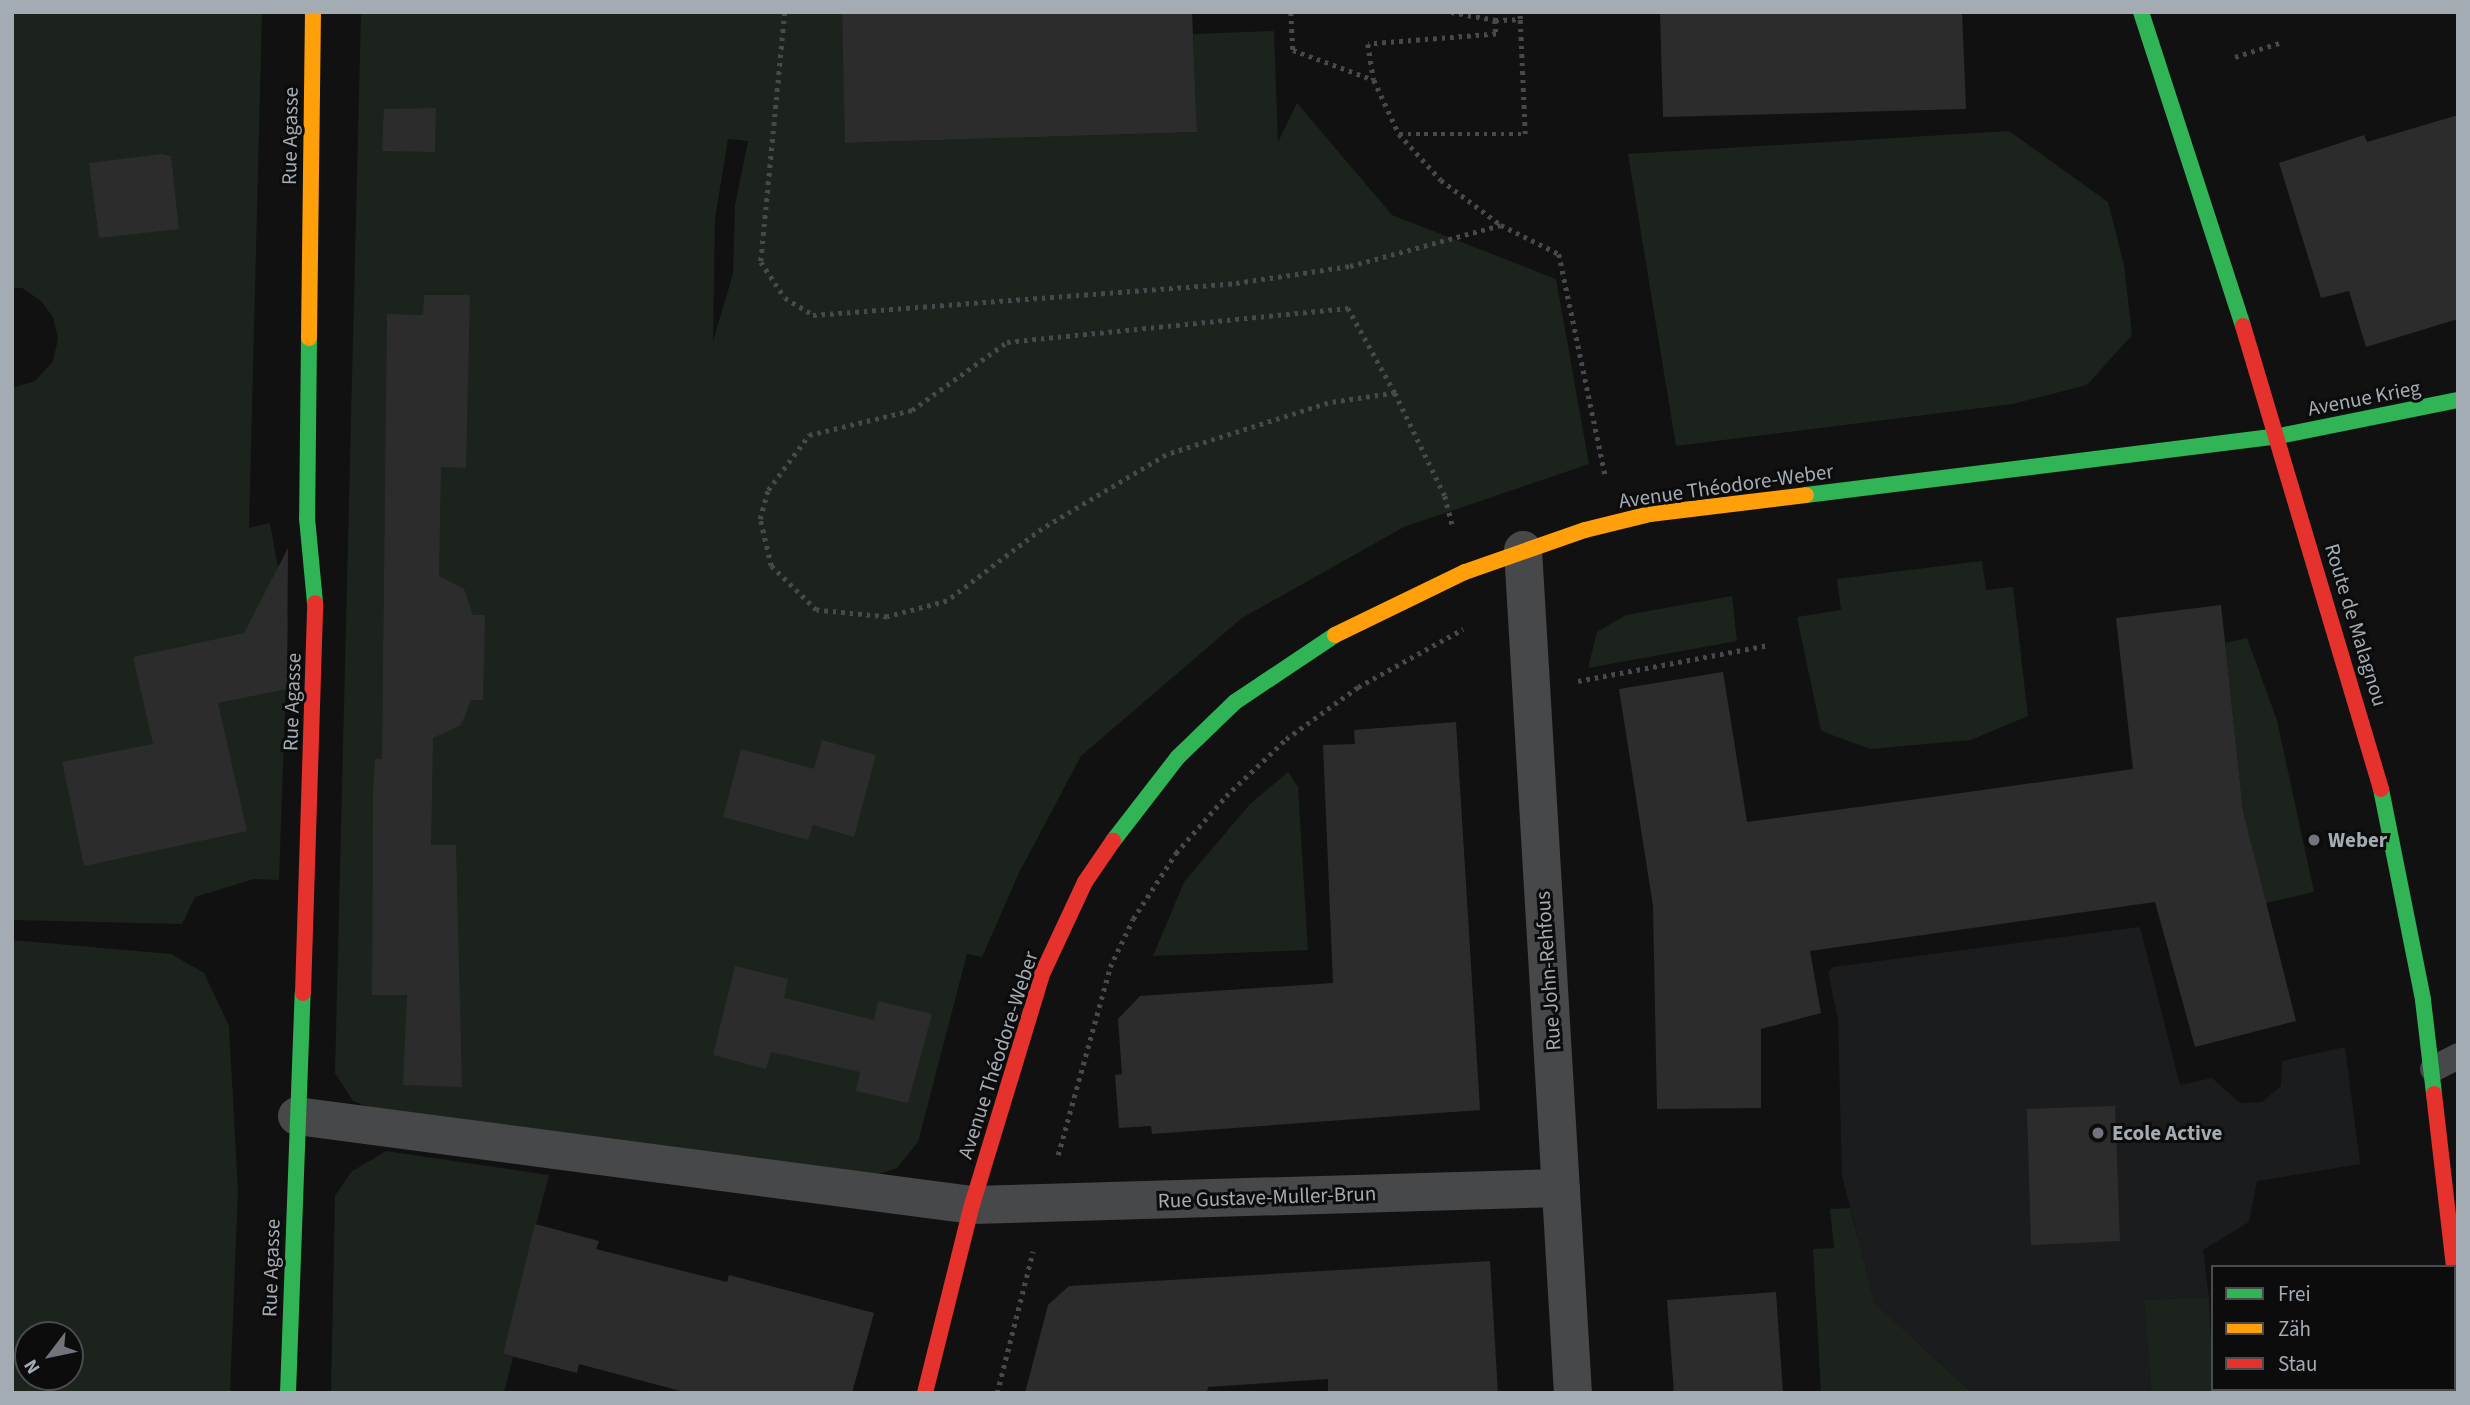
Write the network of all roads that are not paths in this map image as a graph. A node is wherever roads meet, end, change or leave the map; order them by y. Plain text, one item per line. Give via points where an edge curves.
1 (313, 12) edge
2 (2141, 12) edge
3 (2458, 400) edge
4 (2279, 436) junction
5 (1523, 550) junction
6 (2458, 1056) edge
7 (2432, 1069) junction
8 (297, 1116) junction
9 (1561, 1188) junction
10 (972, 1205) junction
11 (2454, 1265) edge
12 (288, 1393) edge
13 (925, 1393) edge
14 (1573, 1393) edge

1 - 8 street, Rue Agasse via 307,518 317,620
2 - 4 street, Route de Malagnou
3 - 4 street, Avenue Krieg
4 - 5 street, Avenue Théodore-Weber via 1650,514
4 - 7 street, Route de Malagnou via 2387,811
5 - 9 street, Rue John-Rehfous
5 - 10 street, Avenue Théodore-Weber via 1336,635 1235,702 1178,757 1131,814 1085,882 1043,972
6 - 7 lane
7 - 11 street, Route de Malagnou
8 - 10 street, Rue Gustave-Muller-Brun
8 - 12 street, Rue Agasse
9 - 10 street, Rue Gustave-Muller-Brun
9 - 14 street, Rue John-Rehfous
10 - 13 street, Avenue Théodore-Weber

